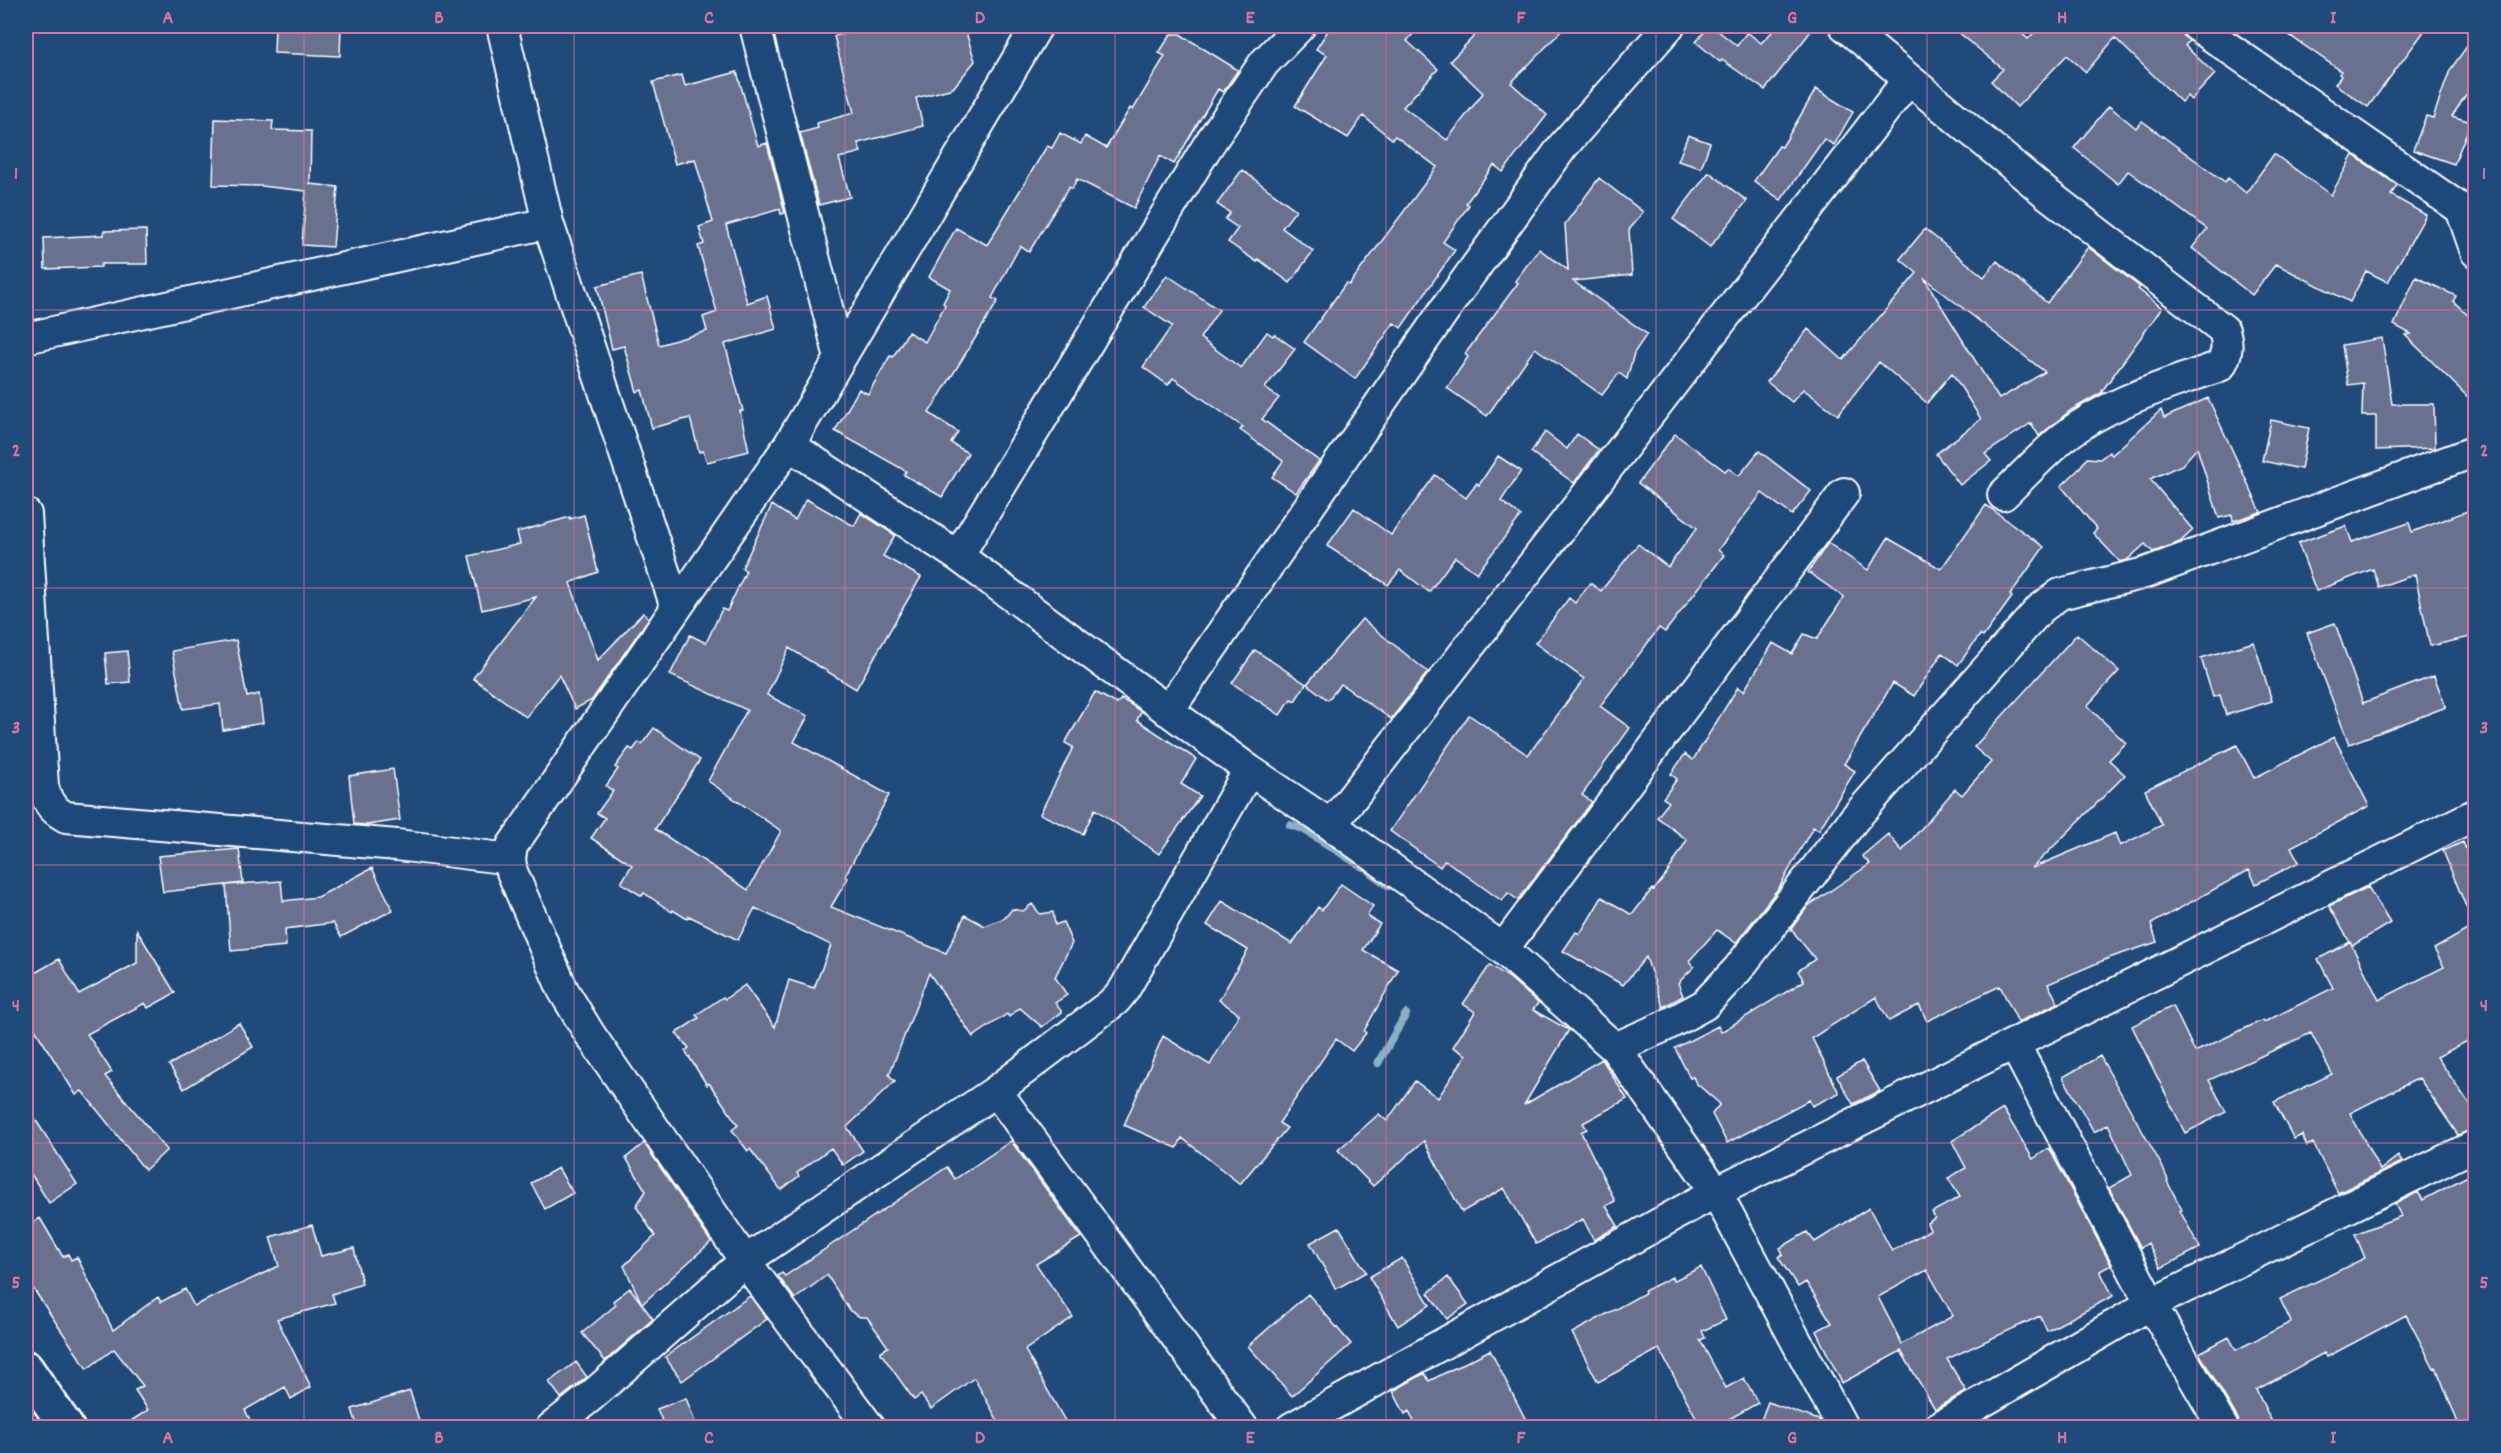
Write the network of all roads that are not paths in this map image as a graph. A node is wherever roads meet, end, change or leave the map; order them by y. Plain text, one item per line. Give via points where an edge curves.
1 (502, 26) edge
2 (755, 26) edge
3 (1037, 26) edge
4 (1300, 26) edge
5 (1670, 26) edge
6 (1845, 26) edge
7 (2197, 26) edge
8 (1908, 80) junction
9 (2468, 203) edge
10 (548, 223) junction
11 (2475, 252) edge
12 (26, 338) edge
13 (840, 358) junction
14 (789, 446) junction
15 (2475, 451) edge
16 (1844, 493) dead end
17 (2003, 495) dead end
18 (26, 514) edge
19 (958, 556) junction
20 (676, 607) junction
21 (31, 694) edge
22 (1168, 711) junction
23 (1249, 770) junction
24 (2475, 814) edge
25 (1331, 825) junction
26 (510, 859) junction
27 (1503, 949) junction
28 (2014, 1044) junction
29 (1615, 1048) junction
30 (996, 1091) junction
31 (2475, 1145) edge
32 (1716, 1192) junction
33 (745, 1261) junction
34 (2151, 1304) junction
35 (26, 1368) edge
36 (67, 1428) edge
37 (551, 1428) edge
38 (870, 1428) edge
39 (1243, 1428) edge
40 (1292, 1428) edge
41 (1843, 1428) edge
42 (1937, 1428) edge
43 (2223, 1428) edge

1 - 10 street
2 - 13 street
3 - 13 street
4 - 19 street via 1264,63 1207,147
5 - 22 street via 1563,146 1446,308
6 - 8 street
7 - 9 street
8 - 17 street via 2224,330 2228,343 2220,366 2127,400 2094,417 2064,437
8 - 25 street
9 - 11 street
10 - 12 street
10 - 20 street
13 - 14 street
14 - 19 street
14 - 20 street
15 - 29 street via 2145,573 2060,594 2040,609 1855,818 1738,969 1704,1005
16 - 27 street
18 - 21 street
19 - 22 street
20 - 26 street via 512,846
21 - 26 street via 46,801 53,811 66,817 386,844
22 - 23 street
23 - 25 street
23 - 30 street via 1124,990
24 - 28 street
25 - 27 street
26 - 33 street via 512,872 564,990 584,1025
27 - 29 street
28 - 32 street
28 - 34 street
29 - 32 street
30 - 33 street
30 - 39 street
31 - 34 street
32 - 40 street
32 - 41 street
33 - 37 street
33 - 38 street
34 - 42 street
34 - 43 street
35 - 36 main road

